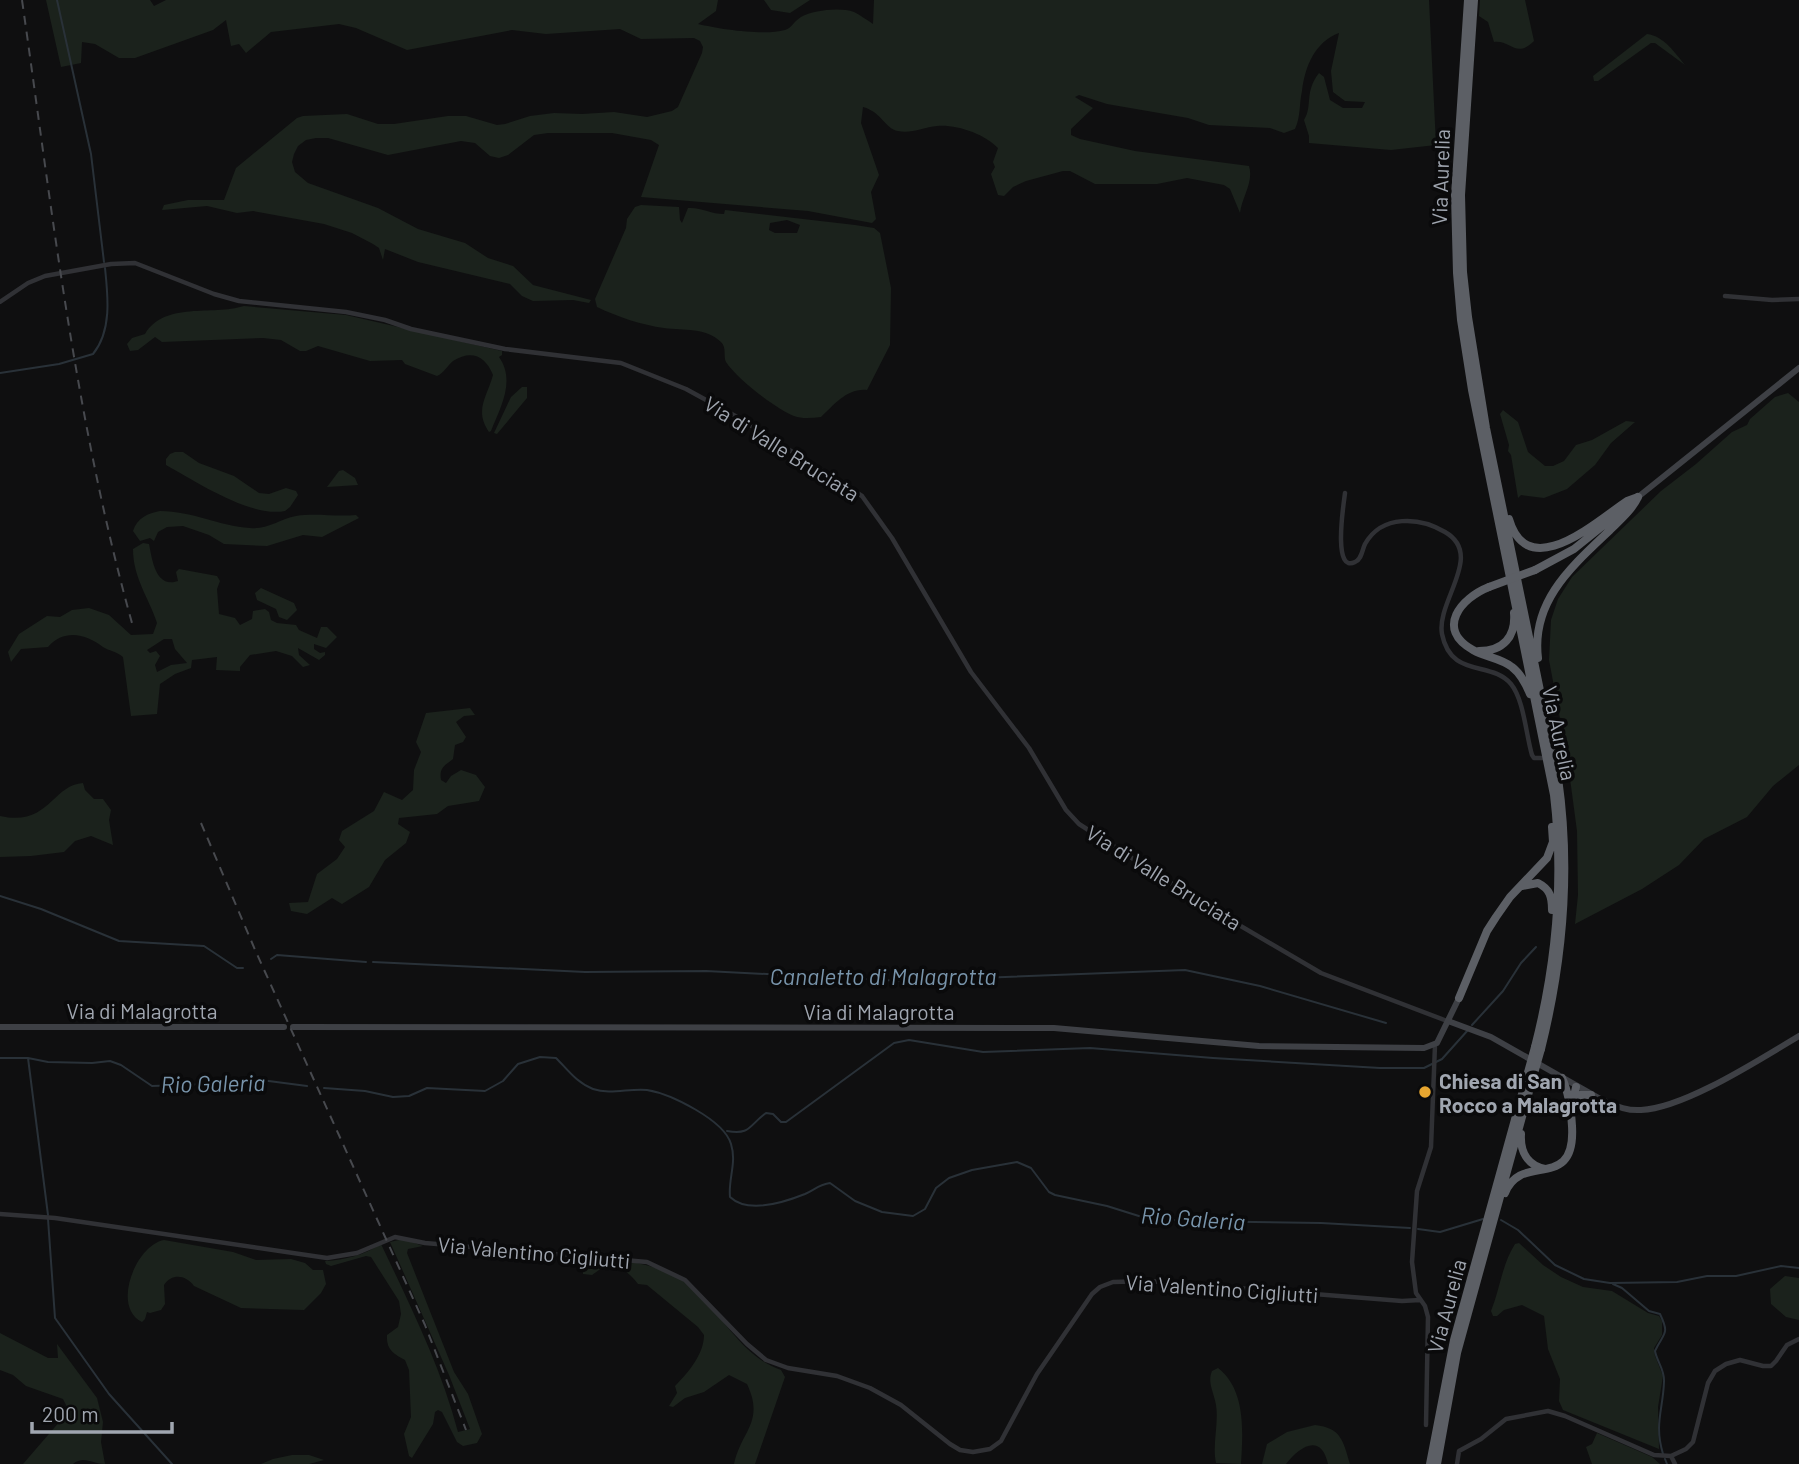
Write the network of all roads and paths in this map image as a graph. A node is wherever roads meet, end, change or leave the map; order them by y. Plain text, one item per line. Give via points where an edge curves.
1 (1468, 0) edge
2 (1475, 0) edge
3 (1725, 296) dead end
4 (1799, 299) edge
5 (0, 302) edge
6 (1799, 368) edge
7 (1486, 428) junction
8 (1484, 449) junction
9 (1345, 493) dead end
10 (1638, 497) junction
11 (1472, 649) junction
12 (1543, 758) junction
13 (1558, 778) junction
14 (1555, 794) junction
15 (1556, 807) junction
16 (1519, 887) junction
17 (1552, 961) junction
18 (1459, 998) joint
19 (1448, 1021) junction
20 (0, 1027) edge
21 (284, 1027) dead end
22 (293, 1027) dead end
23 (1799, 1036) edge
24 (1435, 1045) junction
25 (1538, 1048) junction
26 (1530, 1077) junction
27 (1562, 1078) junction
28 (1576, 1087) junction
29 (1591, 1095) junction
30 (1571, 1102) junction
31 (1547, 1169) junction
32 (0, 1214) edge
33 (1495, 1215) junction
34 (1484, 1243) junction
35 (1420, 1300) junction
36 (1799, 1339) edge
37 (1449, 1392) junction
38 (1426, 1425) dead end
39 (1667, 1456) junction
40 (1430, 1464) edge
41 (1437, 1464) edge
42 (1442, 1464) edge
43 (1457, 1464) edge
44 (1675, 1464) edge

1 - 8 highway, Via Aurelia via 1456,164 1457,273
2 - 7 highway, Via Aurelia via 1462,165 1462,234 1468,317
3 - 4 street
5 - 19 street, Via di Valle Bruciata via 57,273 127,262 239,301 346,312 505,348 621,363 706,399 862,496 971,672 1079,824 1321,974
6 - 10 main road
7 - 10 highway via 1512,527 1529,545 1560,545
7 - 13 highway, Via Aurelia
8 - 11 highway via 1482,461 1514,621 1510,637 1501,647
8 - 14 highway, Via Aurelia
9 - 12 street via 1341,546 1349,563 1358,560 1370,538 1397,521 1428,524 1457,541 1462,560 1443,617 1445,642 1457,661 1511,684 1532,756
10 - 11 highway, bridge via 1574,549 1469,596 1460,605 1455,626 1458,636
10 - 13 highway via 1558,583 1539,620 1537,653
11 - 12 highway via 1507,664 1522,678 1532,700
12 - 14 highway via 1548,788
13 - 25 highway, Via Aurelia via 1564,839 1563,910 1557,973
14 - 15 highway, Via Aurelia
15 - 16 highway via 1551,851
15 - 17 highway, Via Aurelia via 1559,878
16 - 17 highway via 1538,883 1550,893
16 - 18 highway via 1487,931
17 - 25 highway, Via Aurelia
18 - 19 main road
19 - 24 main road
19 - 27 main road via 1491,1037
20 - 21 main road, Via di Malagrotta
22 - 24 main road, Via di Malagrotta via 1054,1028 1259,1045
23 - 29 main road via 1717,1083 1652,1108 1624,1109
24 - 35 street via 1431,1147 1419,1177 1413,1241 1413,1277
25 - 26 highway, Via Aurelia, bridge
26 - 31 highway via 1532,1094 1521,1142 1531,1162
26 - 33 highway, Via Aurelia
26 - 34 highway, Via Aurelia
27 - 28 main road
27 - 30 highway
28 - 29 main road
28 - 30 highway
29 - 30 highway via 1580,1095
30 - 31 highway via 1570,1151 1561,1163
31 - 33 highway via 1515,1177
32 - 35 street, Via Valentino Cigliutti via 327,1258 357,1254 401,1237 425,1243 647,1262 685,1280 771,1363 837,1376 870,1388 901,1405 950,1444 973,1452 1001,1441 1037,1374 1086,1301 1108,1283 1150,1281
33 - 34 highway, Via Aurelia
34 - 37 highway, Via Aurelia
34 - 40 highway, Via Aurelia via 1451,1352
35 - 38 street via 1428,1317
36 - 39 street via 1787,1345 1771,1366 1743,1360 1715,1371 1695,1440 1689,1448
37 - 41 highway, Via Aurelia
37 - 42 highway
39 - 43 street via 1546,1411 1503,1420 1459,1451
39 - 44 street

